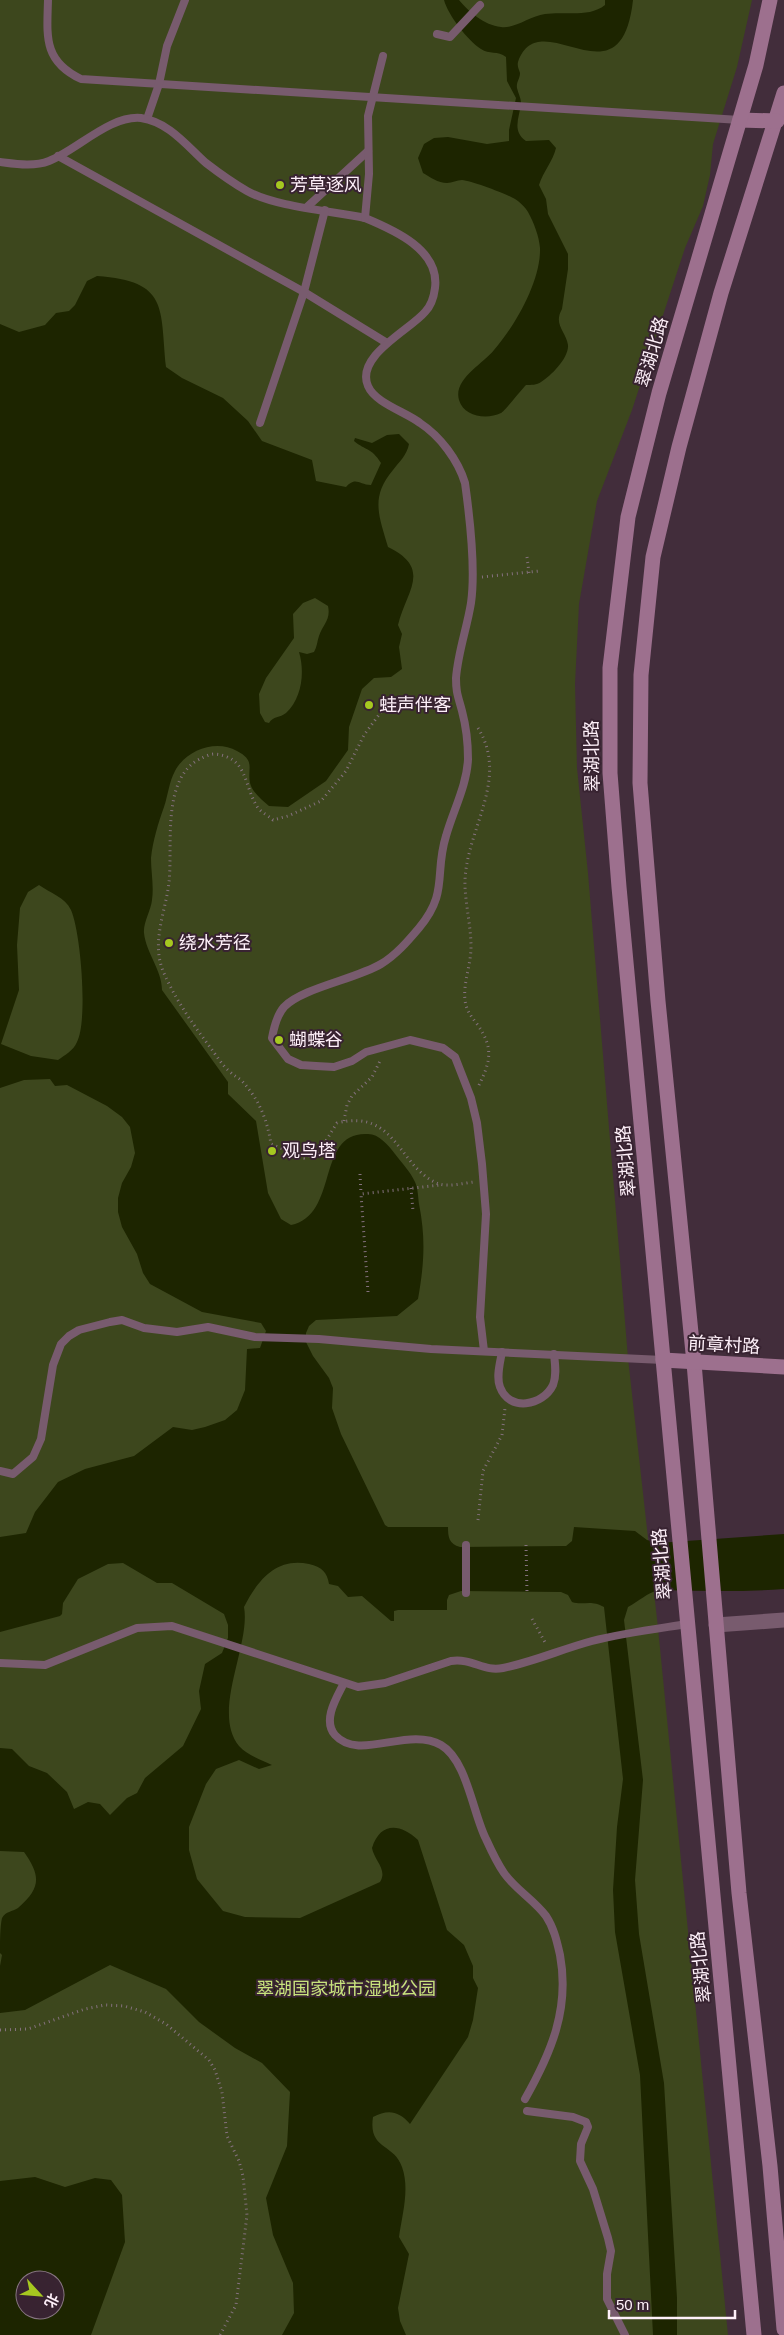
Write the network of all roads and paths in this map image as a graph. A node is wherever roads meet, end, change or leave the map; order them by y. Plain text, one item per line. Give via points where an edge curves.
1 (48, 0) edge
2 (185, 0) edge
3 (770, 0) edge
4 (480, 5) dead end
5 (438, 34) dead end
6 (383, 56) dead end
7 (159, 84) junction
8 (784, 93) edge
9 (372, 97) junction
10 (147, 119) junction
11 (740, 120) junction
12 (780, 121) edge
13 (368, 151) junction
14 (58, 156) junction
15 (0, 162) edge
16 (307, 207) junction
17 (325, 210) junction
18 (365, 218) junction
19 (304, 292) junction
20 (387, 343) junction
21 (260, 423) dead end
22 (527, 557) dead end
23 (539, 571) dead end
24 (529, 573) junction
25 (473, 578) junction
26 (457, 697) junction
27 (462, 709) junction
28 (383, 1048) junction
29 (471, 1098) junction
30 (344, 1121) junction
31 (360, 1174) dead end
32 (483, 1180) junction
33 (441, 1184) junction
34 (411, 1188) junction
35 (361, 1194) junction
36 (413, 1211) dead end
37 (368, 1292) dead end
38 (484, 1351) junction
39 (502, 1352) junction
40 (554, 1354) junction
41 (663, 1360) junction
42 (694, 1362) junction
43 (784, 1367) edge
44 (508, 1398) junction
45 (0, 1471) edge
46 (478, 1520) dead end
47 (466, 1545) dead end
48 (526, 1546) dead end
49 (466, 1593) dead end
50 (527, 1593) dead end
51 (532, 1619) dead end
52 (784, 1620) edge
53 (687, 1624) junction
54 (716, 1625) junction
55 (551, 1653) junction
56 (0, 1663) edge
57 (344, 1683) junction
58 (0, 2030) edge
59 (525, 2099) dead end
60 (526, 2110) dead end
61 (784, 2328) edge
62 (220, 2335) edge
63 (625, 2335) edge
64 (754, 2335) edge

1 - 7 lane via 48,46 67,72 81,79
2 - 7 lane via 167,46
3 - 11 street, 翠湖北路
4 - 5 lane via 456,32 446,37
6 - 9 lane
7 - 9 lane
7 - 10 lane
8 - 12 street
9 - 11 lane
9 - 13 lane via 368,116
10 - 14 lane via 120,121
10 - 16 lane via 170,130 206,163 248,192 268,200
11 - 12 street
11 - 41 street, 翠湖北路 via 659,393 628,517 610,668 610,773
12 - 42 street via 745,213 679,447 652,557 641,675 642,802
13 - 16 lane
13 - 18 lane
14 - 15 lane via 34,164
14 - 19 lane
16 - 17 lane
17 - 18 lane
17 - 19 lane
18 - 20 lane via 408,239 426,256 436,272 434,294 428,310
19 - 20 lane
19 - 21 lane
20 - 25 lane via 369,364 367,384 373,394 420,423 440,440 460,467 466,482
22 - 24 path
23 - 24 path
24 - 25 path
25 - 26 lane via 471,605 457,673
26 - 27 lane
26 - 30 path via 439,702 414,698 384,708 364,735 337,784 321,801 288,816 273,820 259,810 241,767 230,758 212,754 187,768 173,802 169,882 158,947 162,968 186,1016 229,1072 255,1096 267,1119 272,1144 304,1158 312,1156 319,1152 336,1123
27 - 28 lane via 468,762 446,836 440,890 433,910 397,952 382,964 301,996 284,1007 275,1023 272,1038 288,1059 301,1065 334,1067
27 - 29 path via 482,734 489,769 485,807 466,871 465,887 471,947 465,1002 490,1052 484,1075
28 - 29 lane via 410,1040 443,1048 455,1057
28 - 30 path via 372,1077 347,1105
29 - 32 lane via 478,1123
30 - 33 path via 363,1122 387,1132 421,1172
31 - 35 path
32 - 33 path
32 - 38 lane via 486,1214 480,1317
33 - 34 path
34 - 35 path
34 - 36 path
35 - 37 path
38 - 39 lane
38 - 45 lane via 255,1337 208,1327 163,1331 122,1320 95,1325 79,1330 65,1340 56,1355 41,1439 33,1457 14,1474
39 - 40 lane
39 - 44 lane via 500,1387
40 - 41 lane
40 - 44 lane via 555,1377 547,1393 530,1404 518,1404
41 - 42 street, 前章村路
41 - 53 street, 翠湖北路
42 - 43 street, 前章村路
42 - 54 street
44 - 46 path via 502,1435 483,1471
47 - 49 lane
48 - 50 path
51 - 55 path
52 - 54 street
53 - 55 lane via 591,1641
53 - 64 street, 翠湖北路
54 - 61 street via 739,1893 770,2166
55 - 57 lane via 504,1668 488,1669 462,1659 385,1684 358,1687
56 - 57 lane via 45,1665 137,1628 172,1626
57 - 59 lane via 330,1718 335,1735 358,1747 391,1740 425,1740 441,1745 450,1754 469,1791 486,1839 504,1874 536,1905 552,1927 562,1968 560,2010 546,2062
58 - 62 path via 28,2030 85,2009 124,2006 145,2012 166,2024 209,2060 222,2092 227,2136 243,2176 247,2215 236,2305
60 - 63 lane via 586,2122 588,2127 581,2144 580,2161 593,2189 611,2251 607,2299

